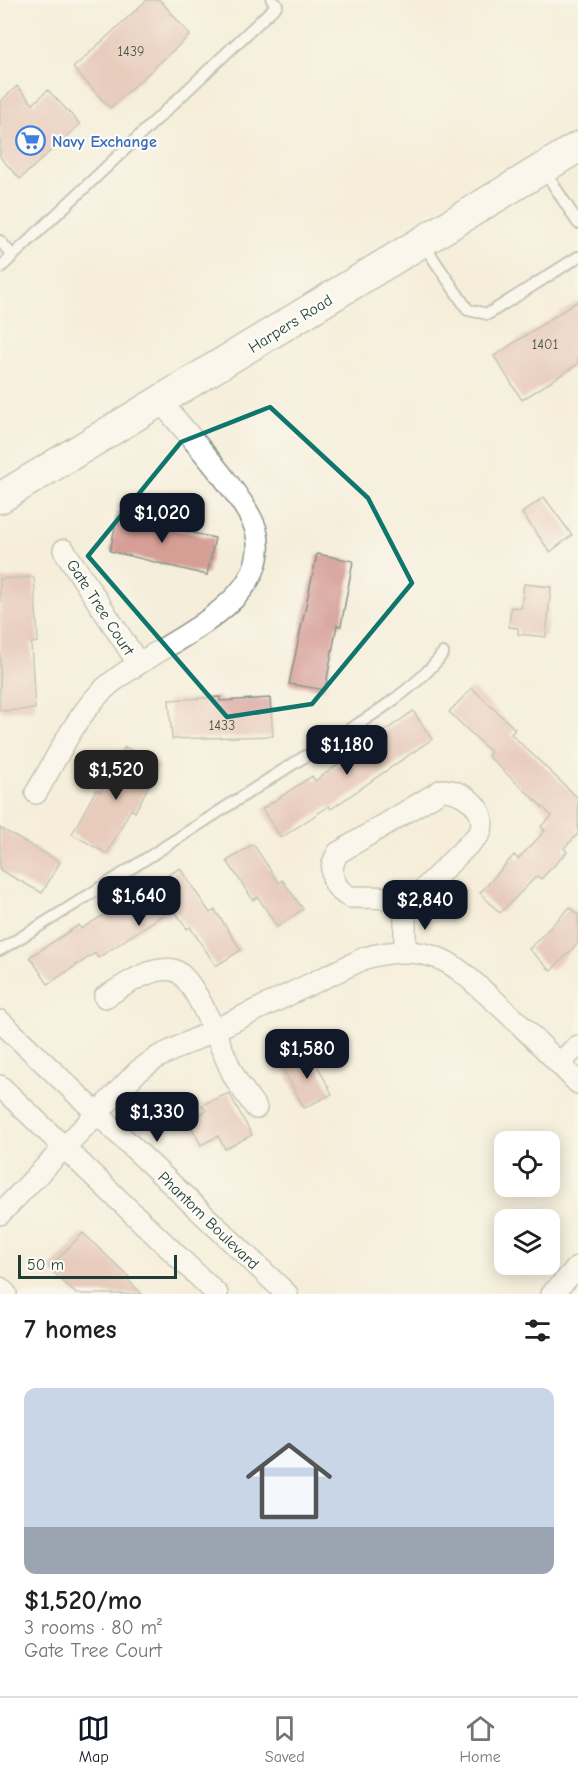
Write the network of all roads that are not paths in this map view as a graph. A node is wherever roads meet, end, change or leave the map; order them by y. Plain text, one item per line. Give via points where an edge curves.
1 (272, 0) edge
2 (578, 147) edge
3 (544, 169) junction
4 (578, 223) edge
5 (0, 241) edge
6 (422, 242) junction
7 (13, 256) junction
8 (578, 257) edge
9 (0, 268) edge
10 (161, 402) junction
11 (0, 498) edge
12 (64, 550) dead end
13 (443, 653) dead end
14 (138, 663) junction
15 (36, 793) dead end
16 (415, 898) junction
17 (0, 950) edge
18 (405, 951) junction
19 (105, 997) dead end
20 (0, 1021) edge
21 (213, 1030) junction
22 (578, 1046) edge
23 (559, 1063) junction
24 (578, 1083) edge
25 (0, 1086) edge
26 (256, 1108) dead end
27 (96, 1112) junction
28 (63, 1147) junction
29 (0, 1214) edge
30 (578, 1267) edge
31 (0, 1288) edge
32 (6, 1294) edge
33 (217, 1294) edge
34 (287, 1294) edge
35 (552, 1294) edge

1 - 7 lane via 277,5
2 - 3 street, Harpers Road
3 - 4 lane
3 - 6 street, Harpers Road
5 - 7 lane
6 - 8 lane via 468,310 477,314 488,314
6 - 10 street, Harpers Road
7 - 9 lane
10 - 11 street, Harpers Road
10 - 14 street, Gate Tree Court via 249,513 258,544 257,565 231,604
12 - 14 street, Gate Tree Court
13 - 17 lane via 418,681 372,714
14 - 15 street, Gate Tree Court via 100,693
16 - 16 street via 480,833 484,824 482,815 454,790 432,795 338,854 332,862 334,881 350,897
16 - 18 street via 405,915
18 - 21 street via 365,958
18 - 23 street via 438,958 462,972
19 - 21 street via 146,974 171,970 185,978
20 - 27 street, Phantom Boulevard
21 - 26 street via 236,1078
21 - 27 street via 138,1071
22 - 23 street
23 - 24 street
25 - 28 street
27 - 28 street
27 - 34 street, Phantom Boulevard
28 - 29 street
28 - 33 street
30 - 35 street
31 - 32 street

